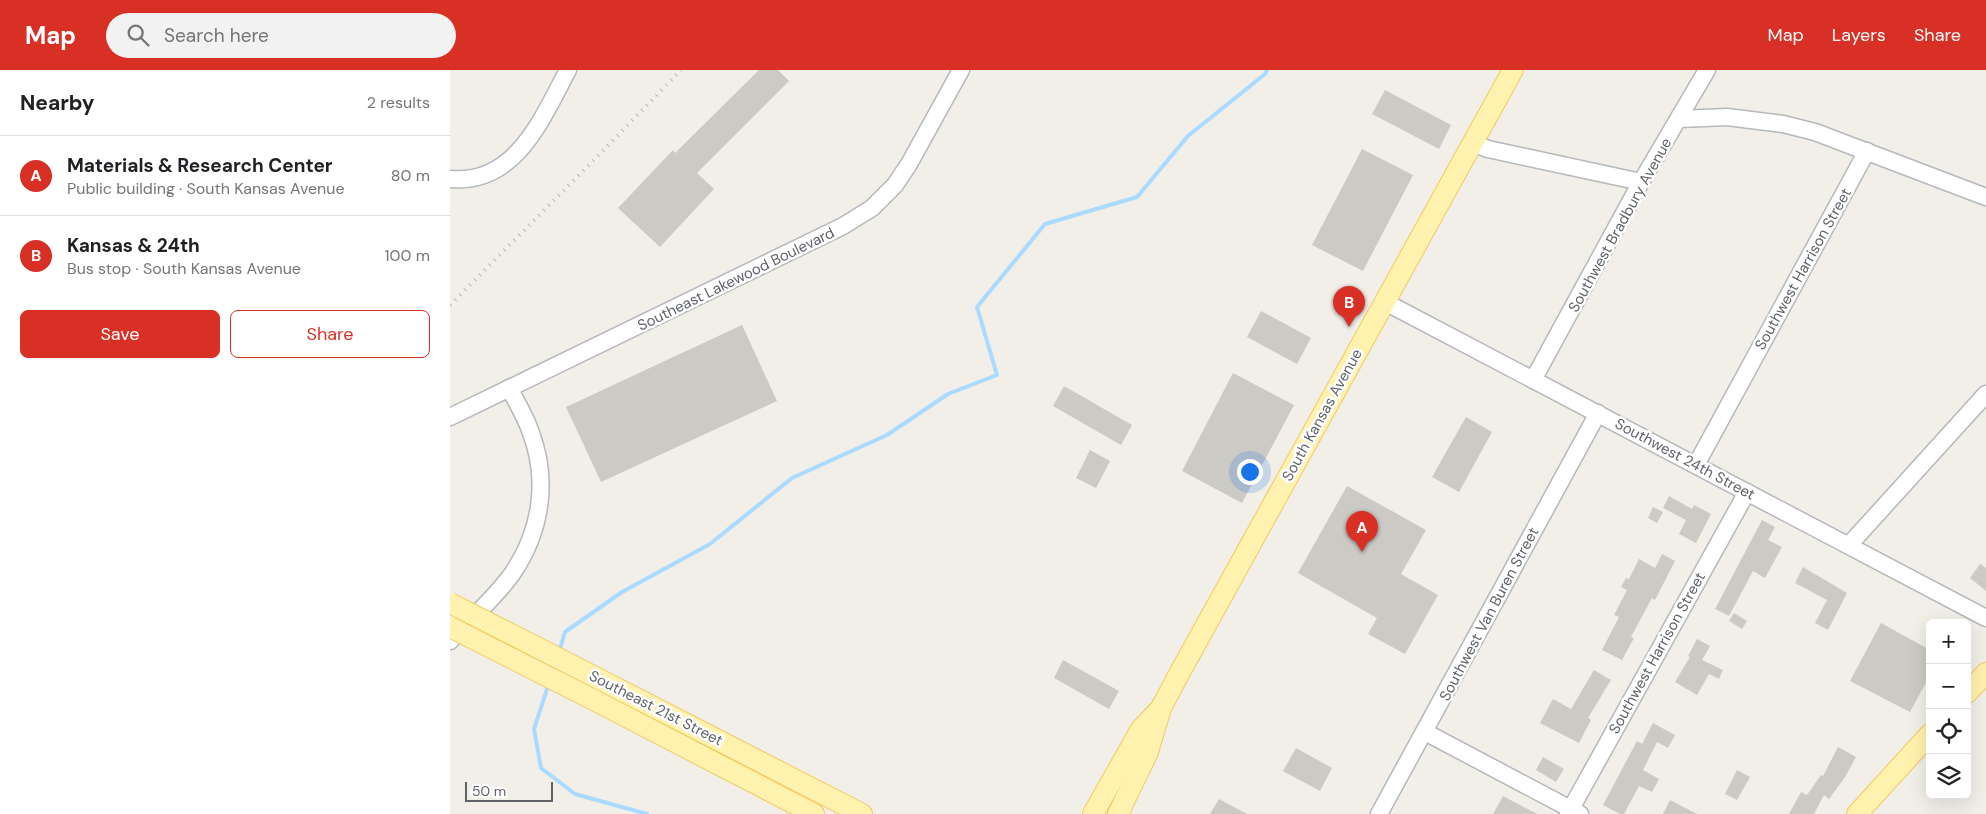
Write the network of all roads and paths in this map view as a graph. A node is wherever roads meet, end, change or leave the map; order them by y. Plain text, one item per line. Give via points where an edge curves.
1 (568, 70) edge
2 (961, 70) edge
3 (1513, 70) edge
4 (1707, 70) edge
5 (1680, 119) junction
6 (1472, 143) junction
7 (1866, 152) junction
8 (450, 179) edge
9 (1641, 182) junction
10 (1986, 197) edge
11 (1384, 302) junction
12 (1533, 380) junction
13 (509, 388) junction
14 (1986, 394) edge
15 (1598, 413) junction
16 (450, 417) edge
17 (1696, 465) junction
18 (1747, 492) junction
19 (1848, 545) junction
20 (450, 603) edge
21 (1986, 618) edge
22 (450, 627) edge
23 (450, 641) edge
24 (1986, 673) edge
25 (1971, 690) edge
26 (1161, 708) junction
27 (1425, 732) junction
28 (1926, 738) edge
29 (1573, 812) edge
30 (814, 814) edge
31 (862, 814) edge
32 (1093, 814) edge
33 (1118, 814) edge
34 (1379, 814) edge
35 (1857, 814) edge

1 - 8 street via 527,144 513,158 472,178
2 - 13 street, Southeast Lakewood Boulevard via 909,164 886,194 861,216
3 - 6 main road, South Kansas Avenue
4 - 5 street, Southwest Bradbury Avenue
5 - 7 street via 1727,117 1783,124 1815,132
5 - 9 street, Southwest Bradbury Avenue
6 - 9 street
6 - 11 main road, South Kansas Avenue
7 - 10 street
7 - 17 street, Southwest Harrison Street
9 - 12 street, Southwest Bradbury Avenue
11 - 12 street, Southwest 24th Street
11 - 26 main road, South Kansas Avenue
12 - 15 street, Southwest 24th Street
13 - 16 street, Southeast Lakewood Boulevard
13 - 23 street via 528,424 537,451 541,489 539,512 525,554 512,575
14 - 19 street
15 - 17 street, Southwest 24th Street
15 - 27 street, Southwest Van Buren Street
17 - 18 street, Southwest 24th Street
18 - 19 street, Southwest 24th Street
18 - 29 street, Southwest Harrison Street
19 - 21 street, Southwest 24th Street
20 - 31 main road, Southeast 21st Street, bridge
22 - 30 main road, Southeast 21st Street, bridge
24 - 25 main road
26 - 32 main road, South Kansas Avenue via 1141,728
26 - 33 main road, South Kansas Avenue via 1148,752
27 - 29 street
27 - 34 street, Southwest Van Buren Street
28 - 35 main road

